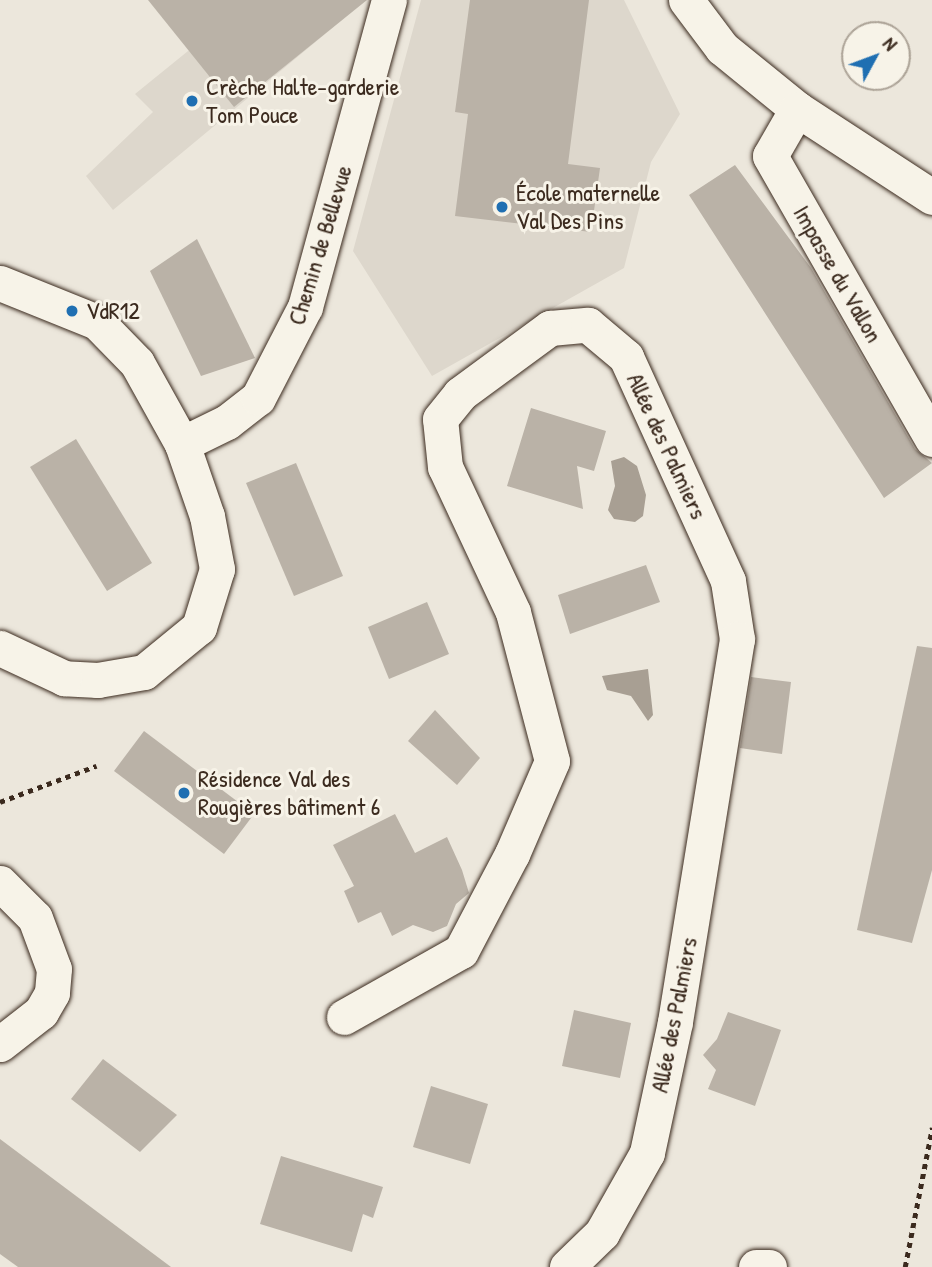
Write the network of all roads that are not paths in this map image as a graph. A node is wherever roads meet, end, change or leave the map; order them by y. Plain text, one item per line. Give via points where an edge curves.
1 (389, 0) edge
2 (686, 0) edge
3 (797, 109) junction
4 (932, 197) edge
5 (0, 283) edge
6 (932, 439) edge
7 (181, 444) junction
8 (0, 648) edge
9 (0, 883) edge
10 (344, 1017) dead end
11 (0, 1044) edge
12 (567, 1267) edge
13 (756, 1267) edge
14 (769, 1267) edge

1 - 7 street, Chemin de Bellevue via 305,307 258,398 227,422
2 - 3 street via 722,48
3 - 4 street
3 - 6 street, Impasse du Vallon via 770,156
5 - 7 street via 109,331 142,371
7 - 8 street via 207,516 217,569 207,613 188,641 144,671 98,680 47,674
9 - 11 street via 35,918 54,969 52,993 41,1012
10 - 12 street, Allée des Palmiers via 461,951 512,854 552,761 513,612 445,467 440,419 460,394 550,328 588,325 626,357 728,581 737,639 675,1022 647,1153 602,1233
13 - 14 street

